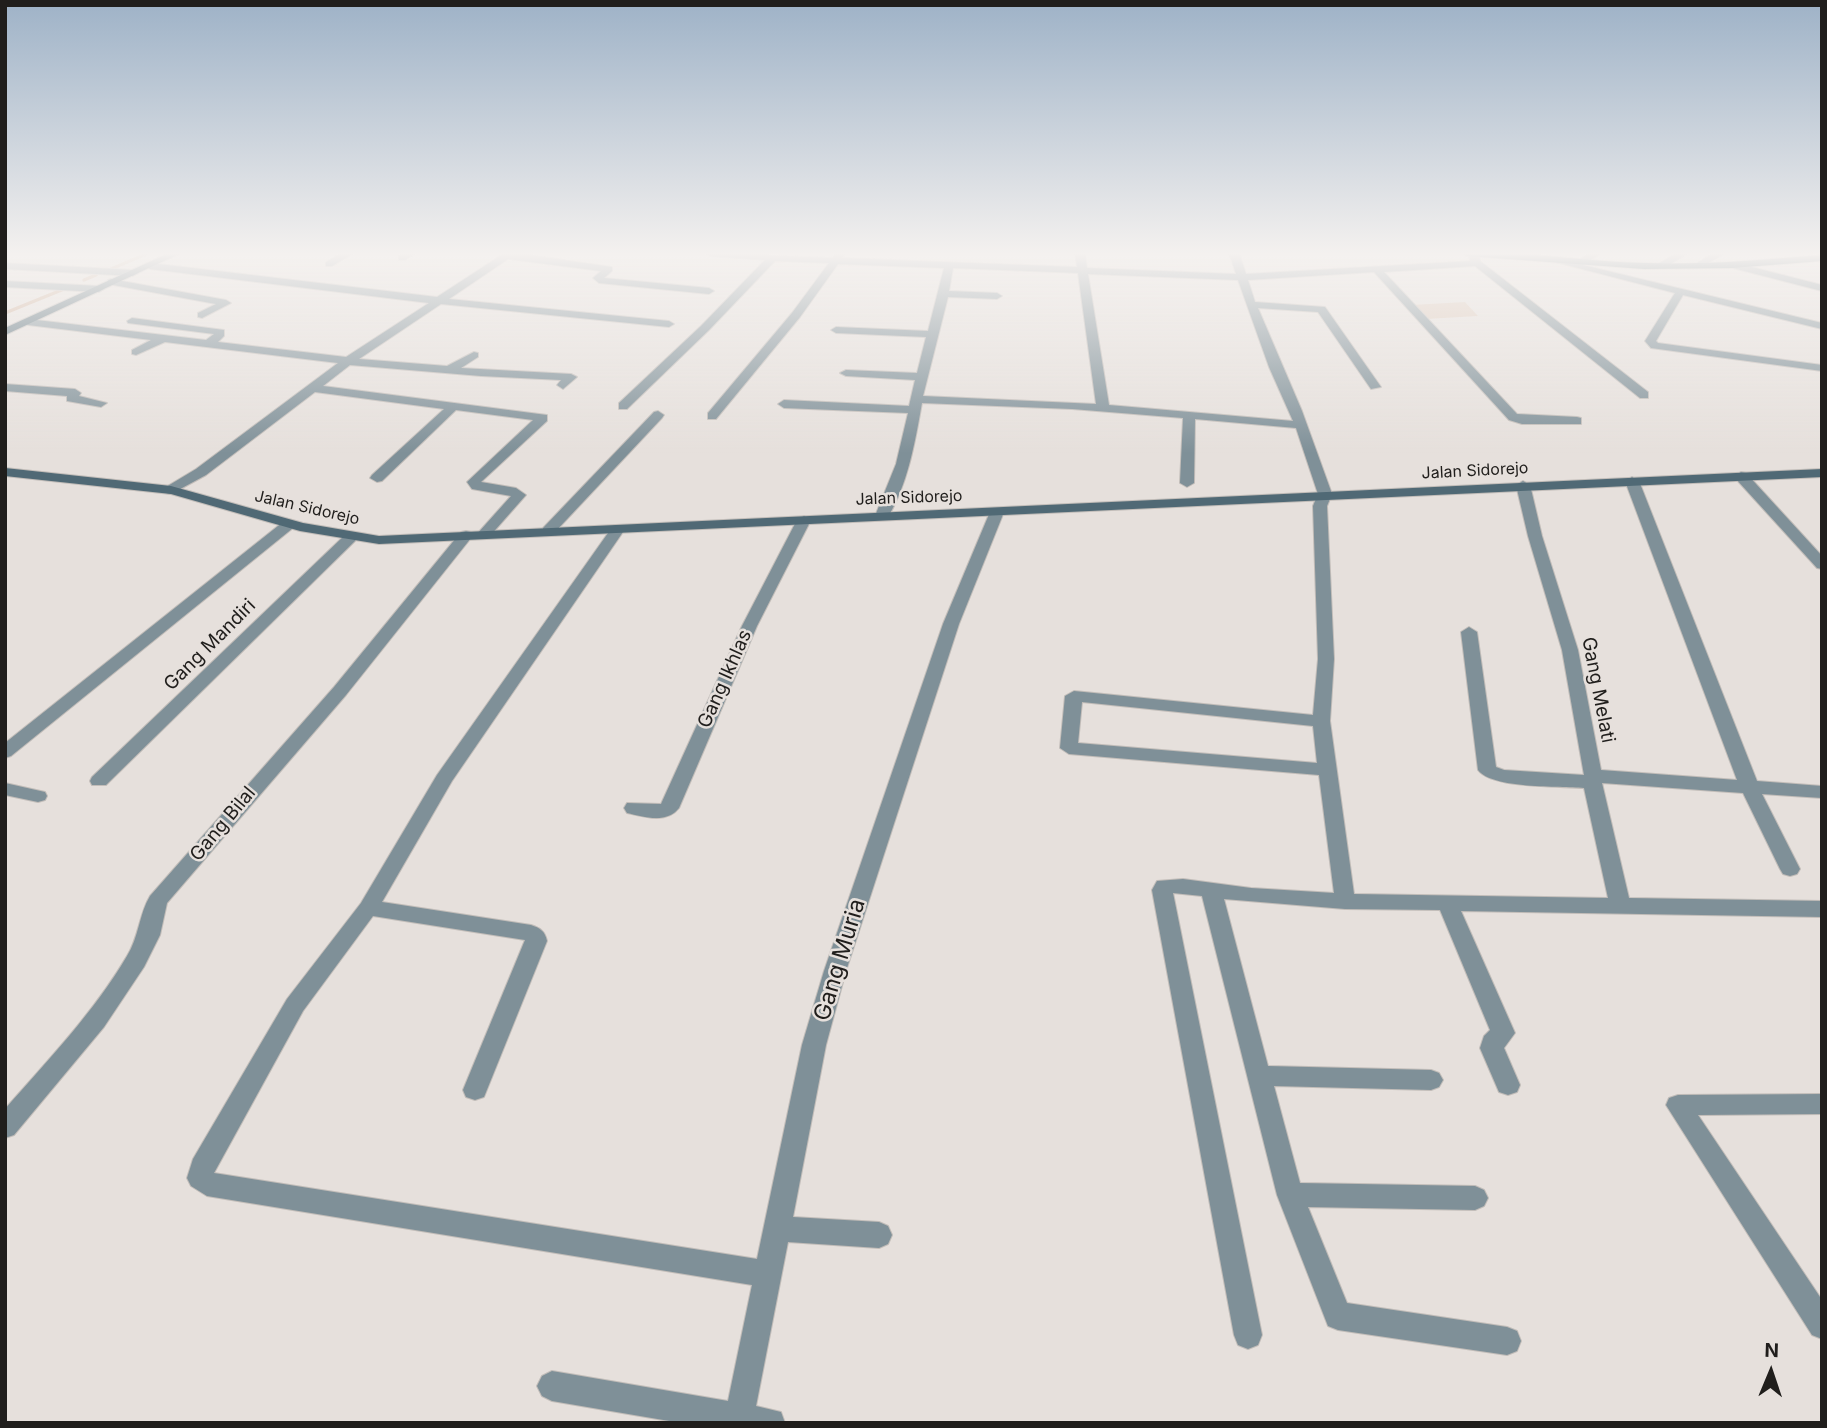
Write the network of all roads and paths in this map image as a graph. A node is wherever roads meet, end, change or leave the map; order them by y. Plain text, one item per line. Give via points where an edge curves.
1 (34, 320) edge
2 (408, 320) edge
3 (628, 320) edge
4 (713, 320) edge
5 (788, 320) edge
6 (937, 320) edge
7 (1089, 320) edge
8 (1257, 320) edge
9 (1329, 320) edge
10 (1423, 320) edge
11 (1552, 320) edge
12 (1663, 320) edge
13 (1796, 320) edge
14 (132, 321) dead end
15 (29, 322) junction
16 (670, 324) dead end
17 (1822, 326) edge
18 (836, 330) dead end
19 (5, 332) edge
20 (932, 334) junction
21 (164, 338) junction
22 (208, 344) junction
23 (136, 352) dead end
24 (474, 355) dead end
25 (348, 361) junction
26 (1822, 368) edge
27 (449, 370) junction
28 (846, 373) dead end
29 (921, 377) junction
30 (563, 385) dead end
31 (5, 387) edge
32 (1375, 387) dead end
33 (312, 388) junction
34 (1644, 395) dead end
35 (101, 403) dead end
36 (783, 404) dead end
37 (916, 404) junction
38 (455, 405) junction
39 (623, 406) dead end
40 (1103, 408) junction
41 (658, 415) dead end
42 (712, 416) dead end
43 (1189, 416) junction
44 (1577, 421) dead end
45 (1300, 425) junction
46 (5, 472) edge
47 (1821, 474) edge
48 (1741, 476) junction
49 (377, 478) dead end
50 (1632, 481) junction
51 (1187, 483) dead end
52 (1523, 485) junction
53 (171, 490) junction
54 (1325, 495) junction
55 (997, 512) junction
56 (882, 516) junction
57 (804, 520) junction
58 (288, 525) junction
59 (618, 529) junction
60 (548, 531) junction
61 (475, 535) junction
62 (350, 538) junction
63 (1822, 565) edge
64 (1469, 632) dead end
65 (1321, 722) junction
66 (5, 752) edge
67 (1329, 770) junction
68 (1593, 779) junction
69 (99, 781) dead end
70 (1749, 786) junction
71 (5, 789) edge
72 (1822, 792) edge
73 (38, 796) dead end
74 (634, 808) dead end
75 (1790, 869) dead end
76 (1211, 890) junction
77 (1345, 901) junction
78 (1448, 904) junction
79 (1620, 906) junction
80 (368, 908) junction
81 (1822, 909) edge
82 (1260, 1076) junction
83 (1431, 1080) dead end
84 (1508, 1085) dead end
85 (475, 1090) dead end
86 (1822, 1104) edge
87 (5, 1127) edge
88 (1290, 1195) junction
89 (1475, 1198) dead end
90 (776, 1228) junction
91 (879, 1235) dead end
92 (767, 1274) junction
93 (1811, 1293) edge
94 (1822, 1325) edge
95 (1248, 1335) dead end
96 (1507, 1340) dead end
97 (552, 1386) dead end
98 (738, 1420) edge
99 (770, 1423) edge

1 - 15 street
2 - 25 street
3 - 16 street
4 - 39 street
5 - 42 street
6 - 20 street
7 - 40 street
8 - 45 street
9 - 32 street
10 - 44 street via 1513,417
11 - 34 street
12 - 26 street via 1650,341 1655,346
13 - 17 street
14 - 22 street via 220,332
15 - 19 street
15 - 21 street
18 - 20 street
20 - 29 street
21 - 22 street
21 - 23 street
22 - 25 street
24 - 27 street
25 - 27 street
25 - 33 street
27 - 30 street via 571,377
28 - 29 street
29 - 37 street
31 - 35 street via 75,393 71,398
33 - 38 street
33 - 53 street
36 - 37 street
37 - 40 street
37 - 56 street via 904,468
38 - 49 street
38 - 61 street, Gang Bilal via 543,418 474,482 519,495
40 - 43 street
41 - 60 street
43 - 45 street
43 - 51 street
45 - 54 street
46 - 53 street, Jalan Sidorejo
47 - 48 street, Jalan Sidorejo
48 - 50 street, Jalan Sidorejo
48 - 63 street
50 - 52 street, Jalan Sidorejo
50 - 70 street
52 - 54 street, Jalan Sidorejo
52 - 68 street, Gang Melati via 1570,650
53 - 58 street, Jalan Sidorejo
54 - 55 street, Jalan Sidorejo
54 - 65 street via 1320,506 1326,647
55 - 56 street, Jalan Sidorejo
55 - 90 street, Gang Muria via 951,624 857,900 814,1045
56 - 57 street, Jalan Sidorejo
57 - 59 street, Jalan Sidorejo
57 - 74 street, Gang Ikhlas via 750,623 669,808 662,812
58 - 62 street, Jalan Sidorejo
58 - 66 street
59 - 60 street, Jalan Sidorejo
59 - 80 street via 444,779
60 - 61 street, Jalan Sidorejo
61 - 62 street, Jalan Sidorejo
61 - 87 street, Gang Bilal via 157,901 149,935 136,961 96,1020
62 - 69 street, Gang Mandiri
64 - 68 street via 1487,769 1502,776
65 - 67 street
65 - 67 street via 1074,696 1069,748
67 - 77 street
68 - 70 street
68 - 79 street, Gang Melati
70 - 72 street
70 - 75 street
71 - 73 street
76 - 77 street
76 - 82 street
76 - 95 street via 1167,885 1162,890
77 - 78 street
78 - 79 street
78 - 84 street via 1503,1033 1492,1048
79 - 81 street
80 - 85 street via 535,936
80 - 92 street via 295,1005 202,1167 202,1181
82 - 83 street
82 - 88 street
86 - 93 street via 1678,1105
88 - 89 street
88 - 96 street via 1338,1316
90 - 91 street
90 - 92 street, Gang Muria
92 - 98 street, Gang Muria
93 - 94 street
97 - 98 street
98 - 99 street

